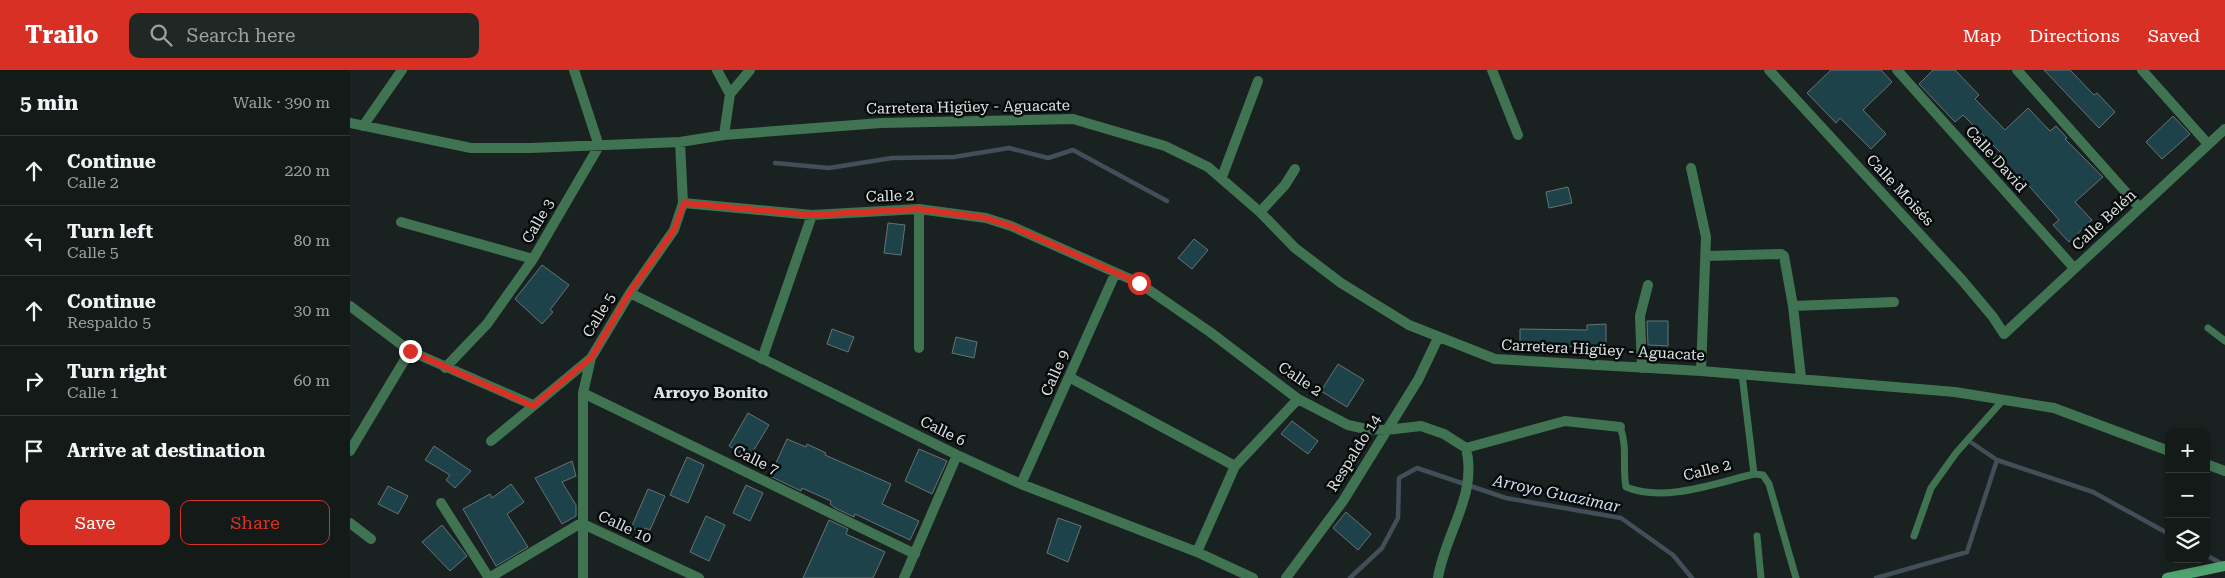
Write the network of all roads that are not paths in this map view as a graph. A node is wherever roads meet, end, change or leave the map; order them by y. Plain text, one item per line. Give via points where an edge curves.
1 (402, 70) edge
2 (574, 70) edge
3 (717, 70) edge
4 (750, 70) edge
5 (1492, 70) edge
6 (1769, 70) edge
7 (1896, 70) edge
8 (2017, 70) edge
9 (2142, 70) edge
10 (1258, 81) dead end
11 (730, 94) junction
12 (350, 123) edge
13 (362, 126) junction
14 (2225, 129) edge
15 (724, 135) junction
16 (1518, 135) dead end
17 (680, 142) junction
18 (2208, 144) junction
19 (599, 146) junction
20 (1691, 168) dead end
21 (1295, 169) dead end
22 (1222, 177) junction
23 (684, 203) junction
24 (2139, 207) junction
25 (919, 209) junction
26 (1260, 212) junction
27 (812, 215) junction
28 (402, 222) dead end
29 (1706, 256) junction
30 (533, 259) junction
31 (2074, 268) junction
32 (1115, 274) junction
33 (1648, 286) dead end
34 (630, 292) junction
35 (1894, 302) dead end
36 (350, 306) edge
37 (1793, 306) junction
38 (2208, 328) dead end
39 (2004, 334) joint
40 (1438, 338) junction
41 (2225, 341) edge
42 (919, 348) dead end
43 (410, 351) junction
44 (591, 358) junction
45 (762, 359) junction
46 (445, 368) junction
47 (1642, 368) junction
48 (1701, 371) junction
49 (1742, 374) junction
50 (1069, 377) junction
51 (1801, 378) junction
52 (584, 393) junction
53 (1298, 399) junction
54 (2003, 400) junction
55 (533, 406) junction
56 (1620, 427) joint
57 (1386, 430) junction
58 (491, 442) dead end
59 (1466, 448) junction
60 (2165, 449) edge
61 (350, 451) edge
62 (957, 455) junction
63 (2210, 465) edge
64 (1236, 466) junction
65 (2225, 471) edge
66 (1754, 474) junction
67 (1021, 484) junction
68 (441, 503) dead end
69 (350, 522) edge
70 (581, 523) junction
71 (1757, 536) dead end
72 (1914, 536) dead end
73 (371, 539) dead end
74 (1198, 552) junction
75 (915, 554) junction
76 (2225, 566) edge
77 (489, 578) edge
78 (583, 578) edge
79 (699, 578) edge
80 (904, 578) edge
81 (1253, 578) edge
82 (1286, 578) edge
83 (1438, 578) edge
84 (1761, 578) edge
85 (1796, 578) edge
86 (2167, 578) edge

1 - 13 street
2 - 19 street
3 - 11 street
4 - 11 street
5 - 16 street
6 - 39 street, Calle Moisés via 1962,280
7 - 31 street, Calle David
8 - 24 street
9 - 18 street
10 - 22 street
11 - 15 street
12 - 13 street, Carretera Higüey - Aguacate
13 - 19 street, Carretera Higüey - Aguacate via 471,148
14 - 18 street, Calle Belén
15 - 17 street, Carretera Higüey - Aguacate
15 - 22 street, Carretera Higüey - Aguacate via 881,123 1073,118 1165,146
17 - 19 street, Carretera Higüey - Aguacate
17 - 23 street, Calle 5
18 - 24 street, Calle Belén
19 - 30 street, Calle 3
20 - 29 street via 1706,237
21 - 26 street via 1282,189
22 - 26 street, Carretera Higüey - Aguacate
23 - 27 street, Calle 2
23 - 34 street, Calle 5 via 674,230
24 - 31 street, Calle Belén
25 - 27 street, Calle 2
25 - 32 street, Calle 2 via 986,218 1011,226
25 - 42 street
26 - 40 street, Carretera Higüey - Aguacate via 1295,248 1342,283 1409,325
27 - 45 street
28 - 30 street
29 - 37 street via 1784,256
29 - 48 street
30 - 46 street, Calle 3 via 487,324
31 - 39 street, Calle Belén
32 - 50 street, Calle 9
32 - 53 street, Calle 2 via 1139,283
33 - 47 street via 1640,323
34 - 44 street, Calle 5
34 - 45 street, Calle 6
35 - 37 street
36 - 43 street
37 - 51 street
38 - 41 lane
40 - 47 street, Carretera Higüey - Aguacate via 1495,359
40 - 57 street, Respaldo 14 via 1418,380
43 - 46 street
43 - 61 street
44 - 52 street, Calle 5
44 - 55 street
45 - 62 street, Calle 6
46 - 55 street
47 - 48 street, Carretera Higüey - Aguacate
48 - 49 street, Carretera Higüey - Aguacate
49 - 51 street, Carretera Higüey - Aguacate
49 - 66 lane
50 - 64 street
50 - 67 street, Calle 9
51 - 54 street, Carretera Higüey - Aguacate via 1955,392
52 - 70 street, Calle 5
52 - 75 street, Calle 7
53 - 57 street, Calle 2 via 1348,424
53 - 64 street
54 - 60 street, Carretera Higüey - Aguacate via 2054,408
54 - 72 lane via 1956,453 1931,488
55 - 58 street
56 - 59 street, Calle 2 via 1565,421
56 - 66 lane, Calle 2 via 1625,438 1626,487 1637,492 1685,492
57 - 59 street, Calle 2 via 1421,426 1433,428
57 - 82 street, Respaldo 14 via 1343,501
59 - 83 street via 1470,473 1467,494
62 - 67 street, Calle 6
62 - 75 street
63 - 65 street
64 - 74 street
66 - 85 lane, Calle 2 via 1763,476 1769,484
67 - 74 street, Calle 6
68 - 77 street
69 - 73 street
70 - 77 street, Calle 10
70 - 78 street, Calle 5
70 - 79 street, Calle 10
71 - 84 lane
74 - 81 street, Calle 6
75 - 80 street
76 - 86 main road

